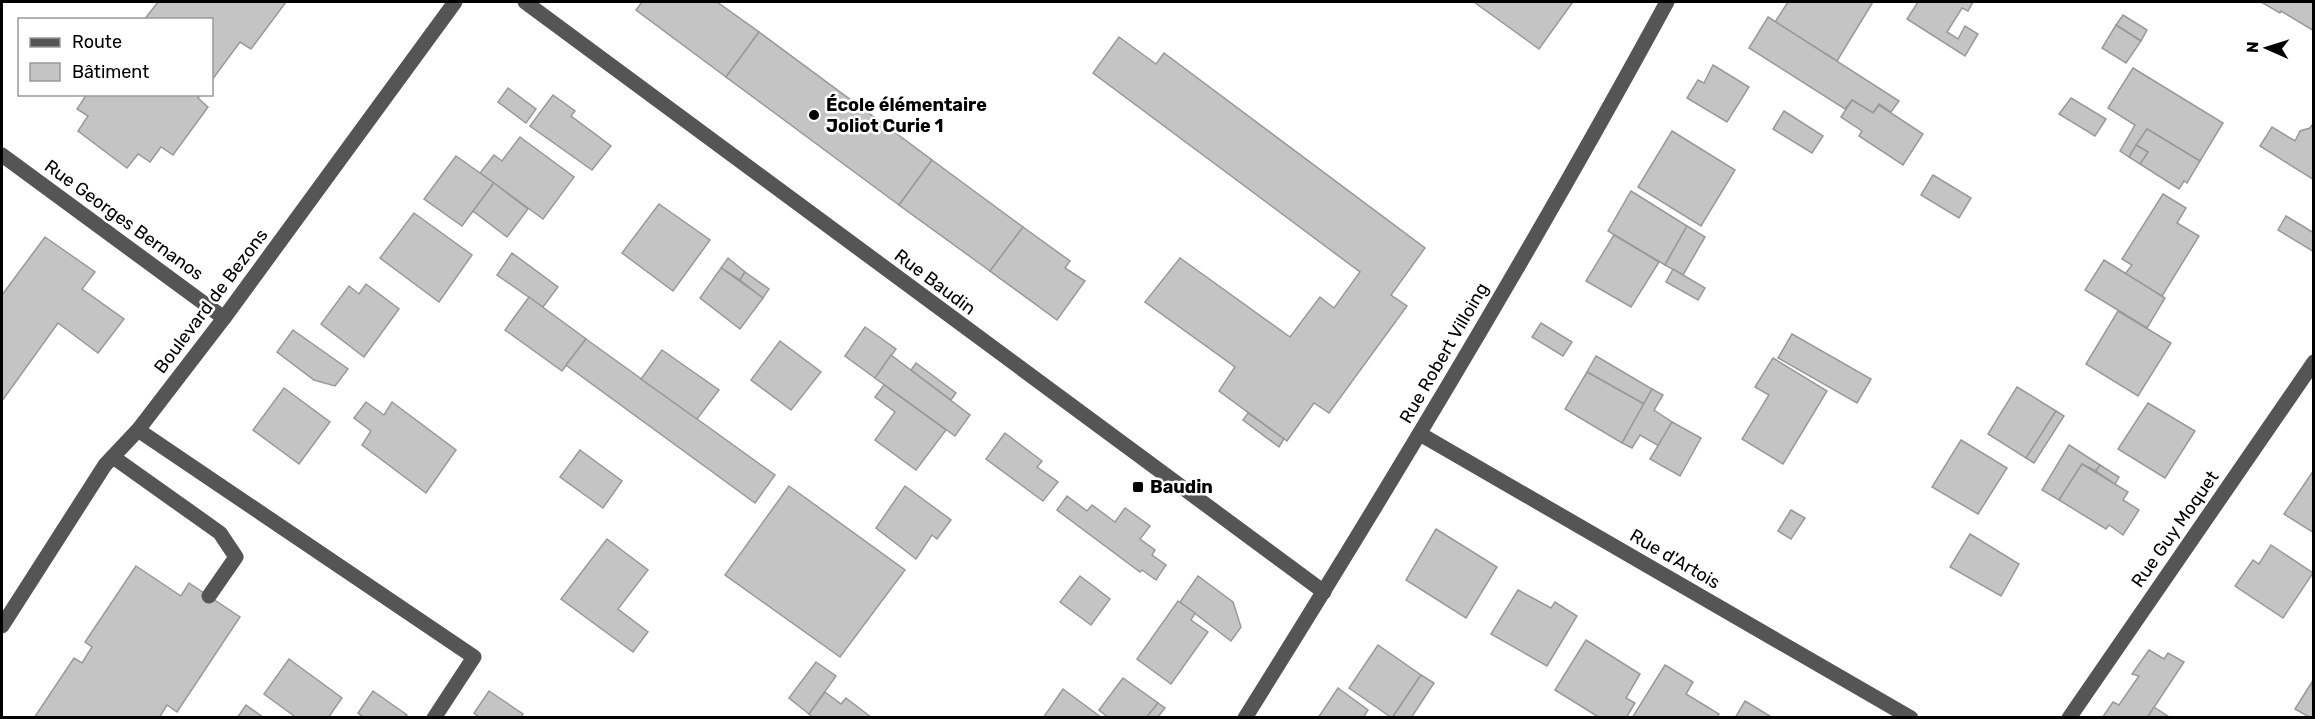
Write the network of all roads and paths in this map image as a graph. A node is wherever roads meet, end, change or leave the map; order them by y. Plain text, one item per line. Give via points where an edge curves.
1 (455, 2) edge
2 (525, 2) edge
3 (1667, 2) edge
4 (2, 155) edge
5 (224, 318) junction
6 (2313, 362) edge
7 (138, 430) junction
8 (1420, 434) junction
9 (113, 457) junction
10 (1324, 592) junction
11 (209, 596) dead end
12 (2, 626) edge
13 (434, 717) edge
14 (1245, 717) edge
15 (1911, 717) edge
16 (2069, 717) edge

1 - 5 street, Boulevard de Bezons
2 - 10 street, Rue Baudin
3 - 8 street, Rue Robert Villoing
4 - 5 street, Rue Georges Bernanos
5 - 7 street, Boulevard de Bezons
6 - 16 street, Rue Guy Moquet
7 - 9 street, Boulevard de Bezons
7 - 13 street via 474,657
8 - 10 street, Rue Robert Villoing
8 - 15 street, Rue d'Artois
9 - 11 street via 220,533 236,557
9 - 12 street, Boulevard de Bezons
10 - 14 street, Rue Robert Villoing

